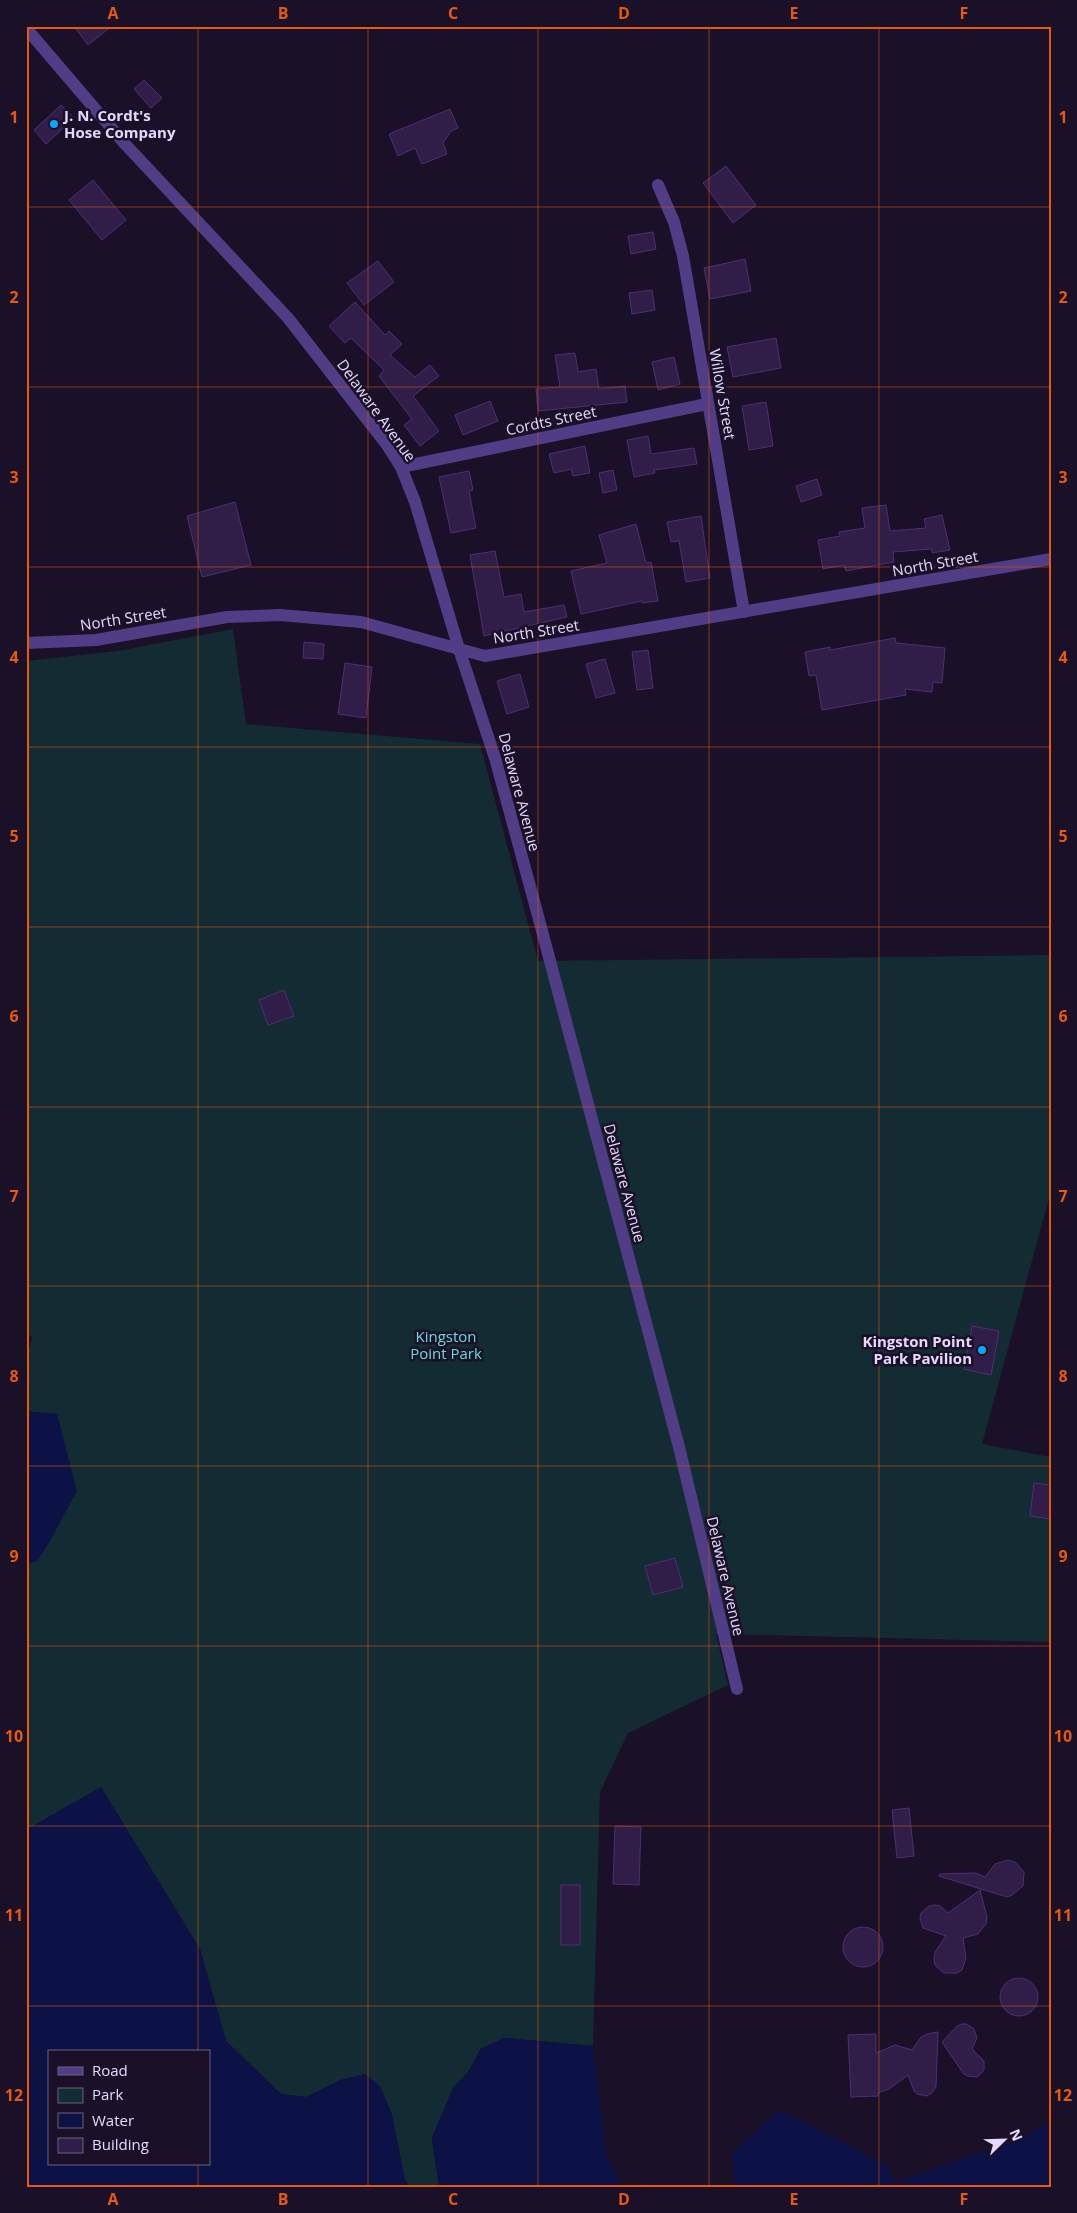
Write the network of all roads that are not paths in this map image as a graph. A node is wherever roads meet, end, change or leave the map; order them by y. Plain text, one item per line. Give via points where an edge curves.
1 (26, 28) edge
2 (658, 185) dead end
3 (708, 404) junction
4 (401, 467) junction
5 (1051, 559) edge
6 (744, 612) junction
7 (26, 643) edge
8 (459, 649) junction
9 (737, 1689) dead end

1 - 4 street, Delaware Avenue via 125,144 288,318
2 - 3 street, Willow Street via 674,222 683,256
3 - 4 street, Cordts Street
3 - 6 street, Willow Street
4 - 8 street, Delaware Avenue via 415,502
5 - 6 street, North Street
6 - 8 street, North Street via 485,656
7 - 8 street, North Street via 96,640 227,617 280,615 361,622
8 - 9 street, Delaware Avenue via 495,758 537,912 678,1447

